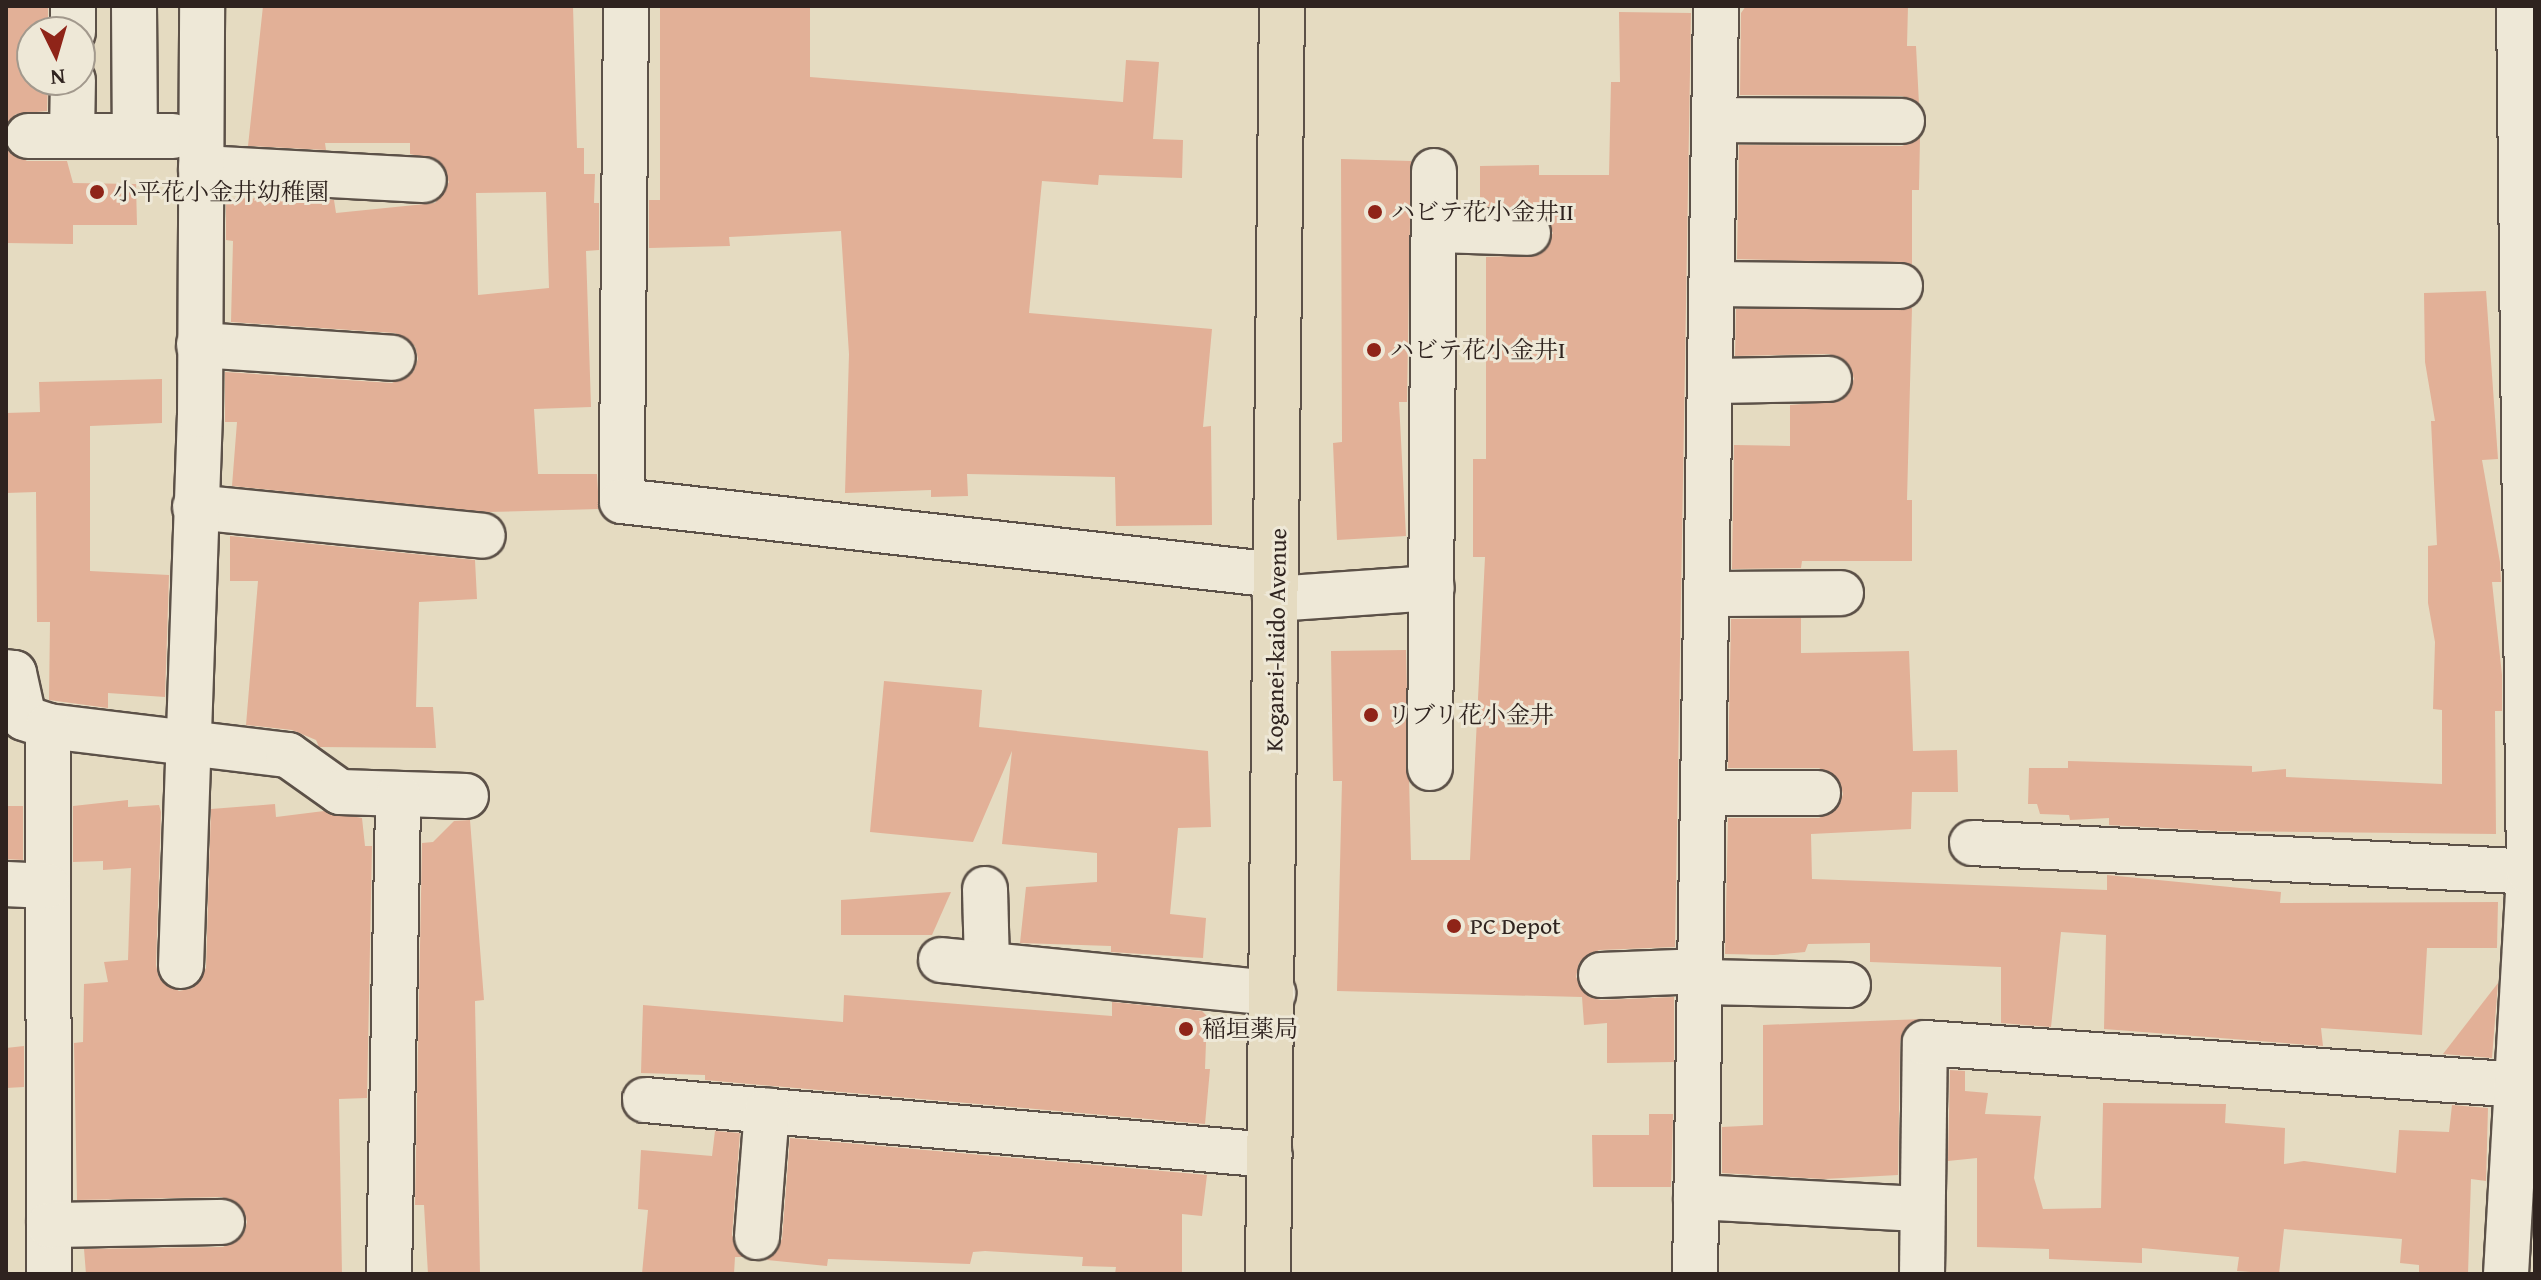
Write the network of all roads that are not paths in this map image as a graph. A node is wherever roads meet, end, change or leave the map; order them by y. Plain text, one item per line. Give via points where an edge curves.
1 (134, 6) edge
2 (202, 6) edge
3 (626, 6) edge
4 (1282, 6) edge
5 (1716, 6) edge
6 (2519, 6) edge
7 (73, 96) edge
8 (1715, 120) junction
9 (1902, 121) dead end
10 (72, 135) junction
11 (28, 136) dead end
12 (170, 146) junction
13 (1434, 171) dead end
14 (424, 180) dead end
15 (1435, 230) junction
16 (1528, 233) dead end
17 (1712, 284) junction
18 (1900, 286) dead end
19 (199, 345) junction
20 (393, 358) dead end
21 (1829, 379) dead end
22 (1711, 381) junction
23 (2531, 417) edge
24 (195, 507) junction
25 (483, 536) dead end
26 (1276, 587) junction
27 (1432, 588) junction
28 (1841, 593) dead end
29 (1708, 594) junction
30 (6, 672) edge
31 (48, 726) junction
32 (187, 747) junction
33 (1430, 768) dead end
34 (1705, 793) junction
35 (1818, 793) dead end
36 (398, 795) junction
37 (466, 796) dead end
38 (1972, 843) dead end
39 (2532, 872) edge
40 (27, 885) edge
41 (985, 889) dead end
42 (941, 960) dead end
43 (987, 964) junction
44 (181, 966) dead end
45 (1601, 975) dead end
46 (1702, 976) junction
47 (1848, 985) dead end
48 (1273, 993) junction
49 (2528, 1086) edge
50 (645, 1100) dead end
51 (767, 1110) junction
52 (1270, 1155) junction
53 (1696, 1197) junction
54 (1920, 1209) junction
55 (222, 1222) dead end
56 (49, 1225) junction
57 (757, 1237) dead end
58 (49, 1274) edge
59 (389, 1274) edge
60 (1268, 1274) edge
61 (1695, 1274) edge
62 (1922, 1274) edge
63 (2506, 1274) edge

1 - 12 street
2 - 12 street
3 - 26 street via 622,501
4 - 26 main road, Koganei-kaido Avenue
5 - 8 street
6 - 23 street
7 - 10 street
8 - 9 street
8 - 17 street
10 - 11 street
10 - 12 street
12 - 14 street
12 - 19 street
13 - 15 street
15 - 16 street
15 - 27 street
17 - 18 street
17 - 22 street
19 - 20 street
19 - 24 street
21 - 22 street
22 - 29 street
23 - 39 street
24 - 25 street
24 - 32 street
26 - 27 street
26 - 48 main road, Koganei-kaido Avenue
27 - 33 street
28 - 29 street
29 - 34 street
30 - 31 street via 14,673 24,718
31 - 32 street
31 - 40 street
32 - 36 street via 288,755 340,792
32 - 44 street
34 - 35 street
34 - 46 street
36 - 37 street
36 - 59 street
38 - 39 street
39 - 49 street
40 - 56 street
41 - 43 street
42 - 43 street
43 - 48 street
45 - 46 street
46 - 47 street
46 - 53 street
48 - 52 main road, Koganei-kaido Avenue
49 - 54 street via 1925,1043
49 - 63 street
50 - 51 street
51 - 52 street
51 - 57 street
52 - 60 main road, Koganei-kaido Avenue
53 - 54 street
53 - 61 street
54 - 62 street
55 - 56 street
56 - 58 street

